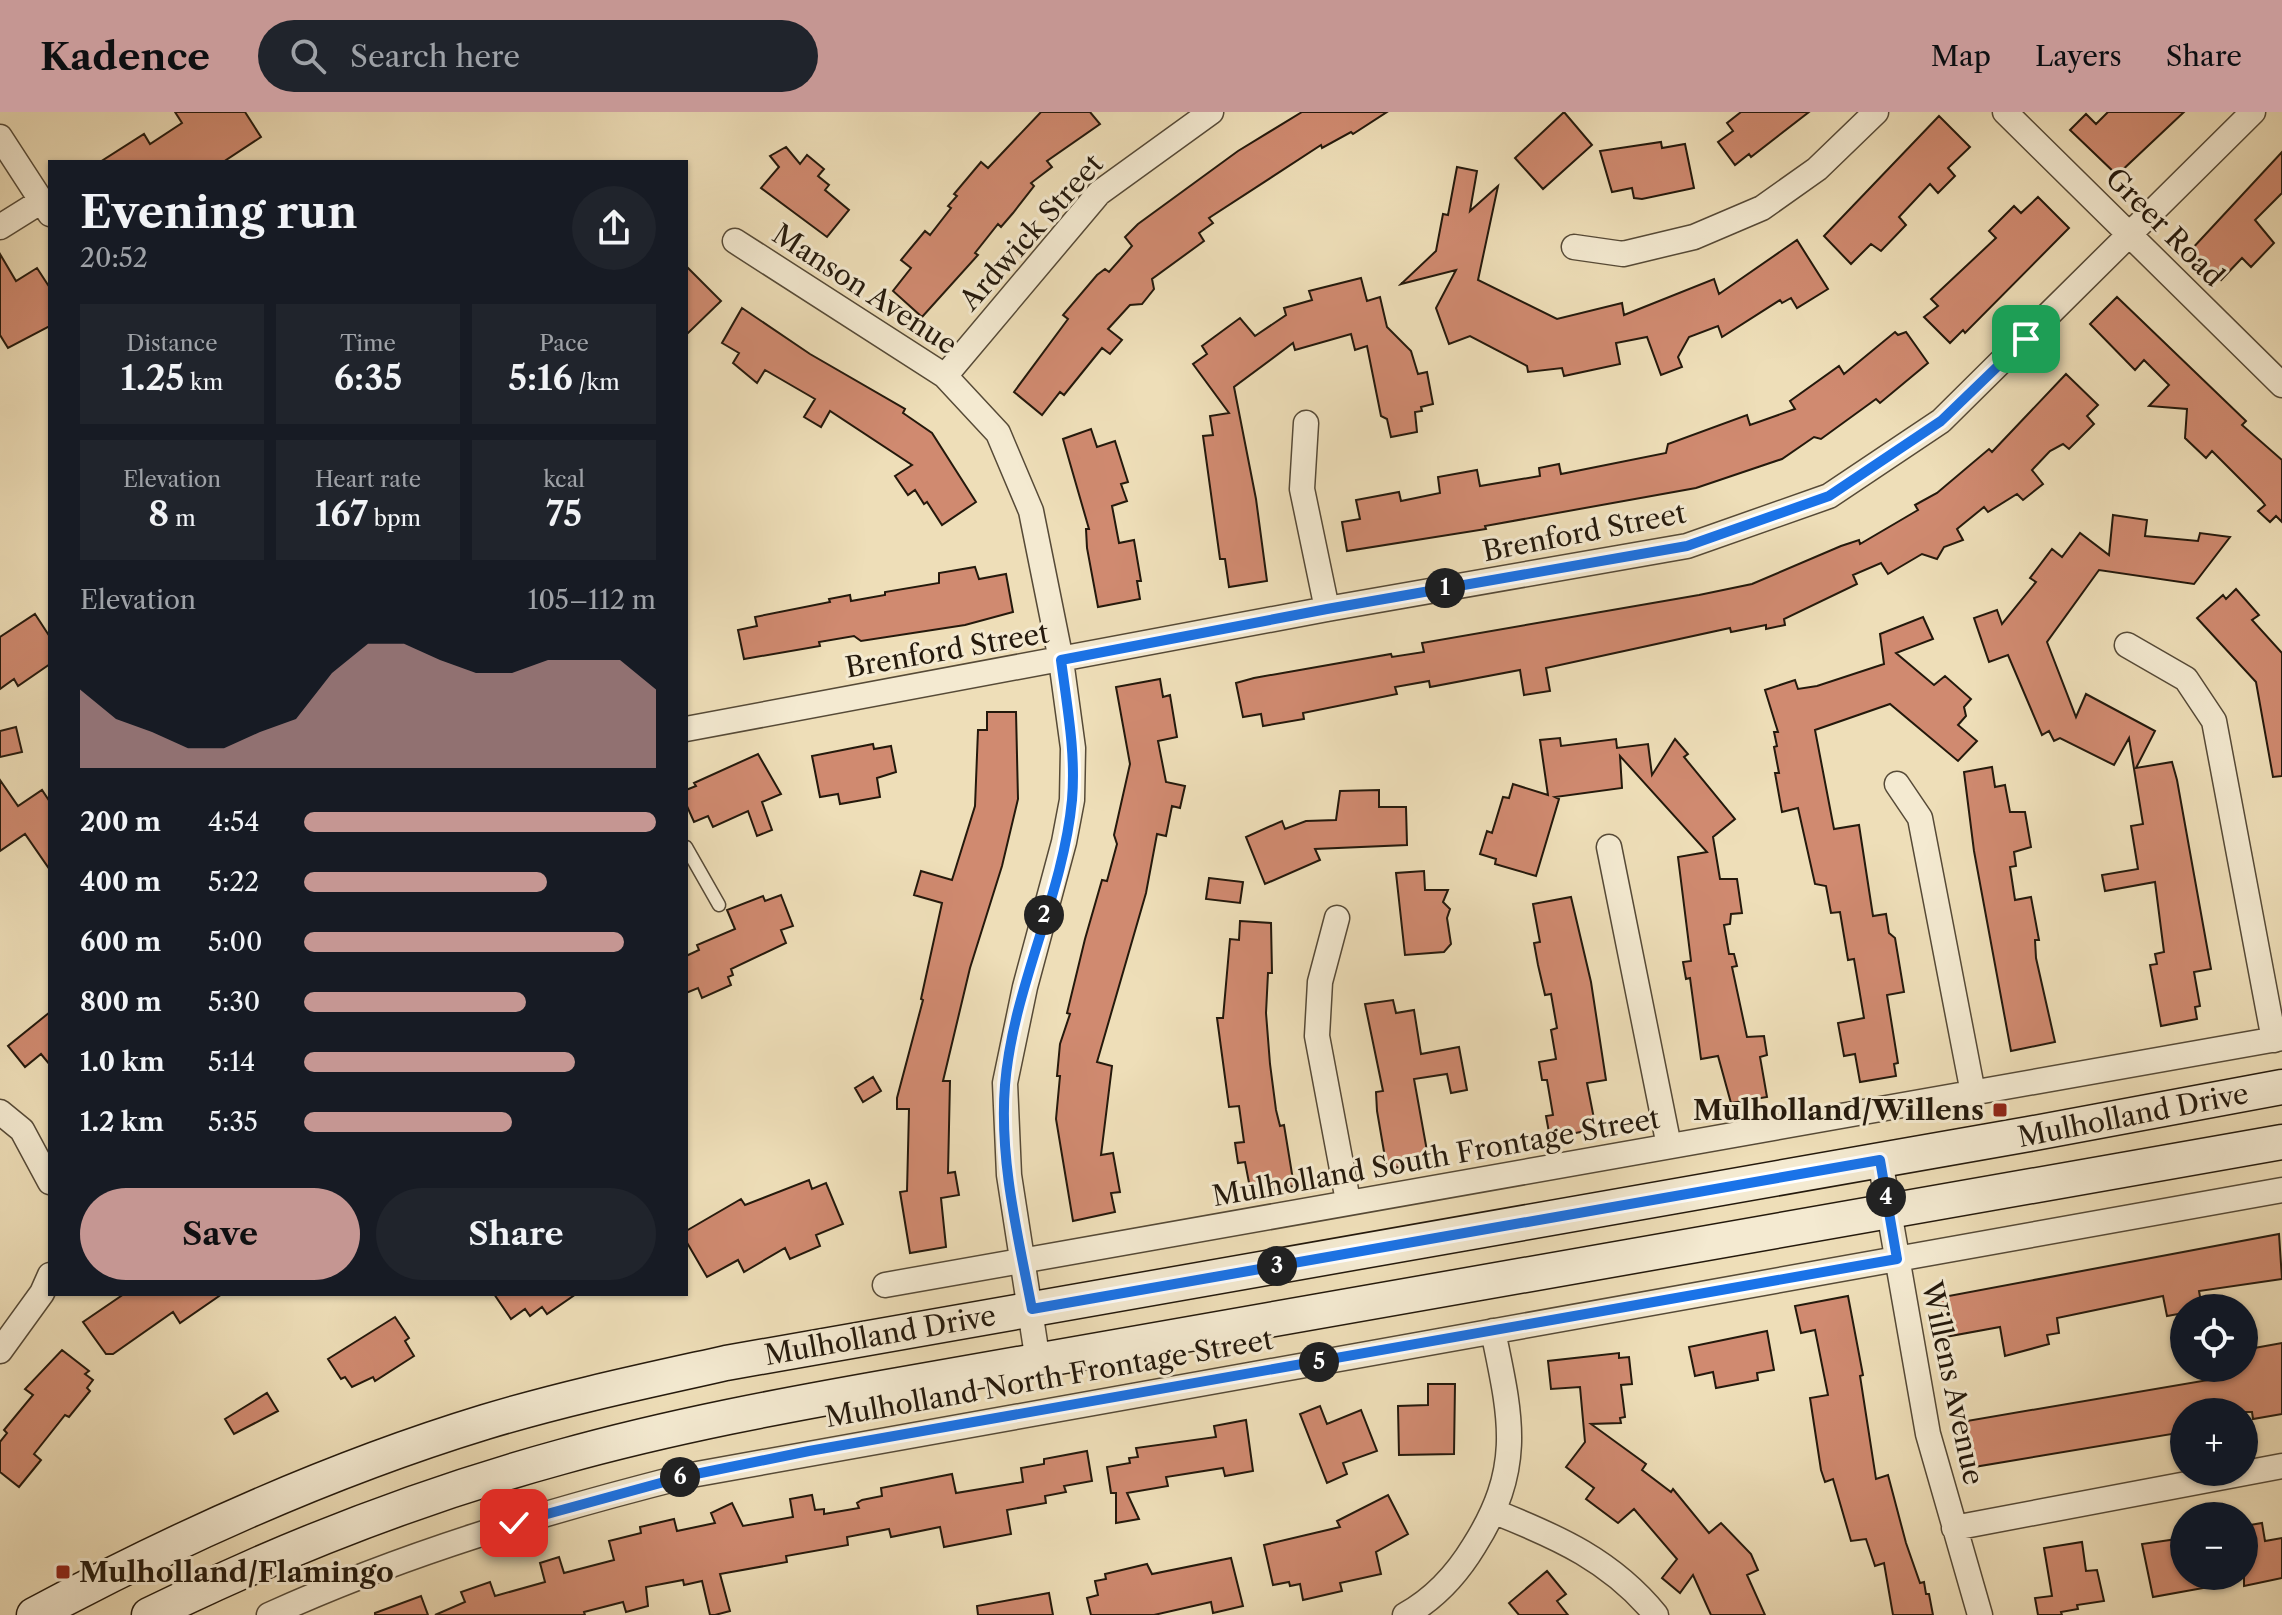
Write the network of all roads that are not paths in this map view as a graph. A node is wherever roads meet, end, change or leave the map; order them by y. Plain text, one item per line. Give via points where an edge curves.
1 (1211, 112) edge
2 (1876, 112) edge
3 (2005, 112) edge
4 (2253, 112) edge
5 (0, 137) edge
6 (45, 208) edge
7 (0, 227) edge
8 (2131, 236) junction
9 (735, 241) dead end
10 (1574, 247) dead end
11 (945, 376) junction
12 (2282, 385) edge
13 (1306, 423) dead end
14 (1327, 609) junction
15 (2127, 645) dead end
16 (1061, 660) junction
17 (688, 729) edge
18 (1897, 784) dead end
19 (1609, 847) dead end
20 (688, 851) edge
21 (719, 905) dead end
22 (1337, 918) dead end
23 (2278, 1039) edge
24 (2282, 1087) edge
25 (1973, 1093) junction
26 (0, 1112) edge
27 (2282, 1142) edge
28 (1669, 1146) junction
29 (1880, 1160) junction
30 (48, 1178) edge
31 (2282, 1190) edge
32 (1348, 1201) junction
33 (1888, 1212) junction
34 (1897, 1259) junction
35 (1024, 1263) junction
36 (48, 1280) edge
37 (885, 1285) dead end
38 (1032, 1309) junction
39 (1493, 1331) junction
40 (0, 1351) edge
41 (1038, 1362) junction
42 (2282, 1466) edge
43 (1495, 1512) junction
44 (1954, 1528) junction
45 (34, 1615) edge
46 (149, 1615) edge
47 (269, 1615) edge
48 (1405, 1615) edge
49 (1656, 1615) edge
50 (1980, 1615) edge

1 - 11 street, Ardwick Street via 1099,193
2 - 10 street via 1817,169 1762,208 1694,237 1623,254
3 - 8 street, Greer Road
4 - 8 street, Brenford Street
5 - 6 street
6 - 7 street
8 - 12 street, Greer Road
8 - 14 street, Brenford Street via 1941,421 1829,496 1687,546
9 - 11 street, Manson Avenue
11 - 16 street, Manson Avenue via 998,433 1031,511
13 - 14 street via 1302,489
14 - 16 street, Brenford Street
15 - 23 street via 2186,679 2214,721
16 - 17 street, Brenford Street
16 - 35 street, Manson Avenue via 1073,748 1072,800 1005,1083 1007,1159
18 - 25 street via 1920,818
19 - 28 street
20 - 21 lane
22 - 32 street via 1320,982 1317,1036
23 - 25 street, Mulholland South Frontage Street
24 - 29 main road, Mulholland Drive
25 - 28 street, Mulholland South Frontage Street
26 - 30 street via 22,1130
27 - 33 main road, Mulholland Drive
28 - 32 street, Mulholland South Frontage Street
29 - 33 street, Willens Avenue
29 - 38 main road, Mulholland Drive
31 - 34 street, Mulholland North Frontage Street
32 - 35 street, Mulholland South Frontage Street
33 - 34 street, Willens Avenue
33 - 41 main road, Mulholland Drive
34 - 39 street, Mulholland North Frontage Street
34 - 44 street, Willens Avenue via 1928,1434
35 - 37 street, Mulholland South Frontage Street
35 - 38 street, Manson Avenue
36 - 40 street
38 - 41 street, Manson Avenue
38 - 45 main road, Mulholland Drive via 726,1363 484,1423 361,1464 243,1512
39 - 43 street via 1510,1431 1508,1474
39 - 47 street, Mulholland North Frontage Street via 686,1476 458,1541
41 - 46 main road, Mulholland Drive via 734,1415 559,1457 366,1521
42 - 44 street
43 - 48 street via 1458,1571
43 - 49 street via 1567,1541 1602,1564
44 - 50 street, Willens Avenue

